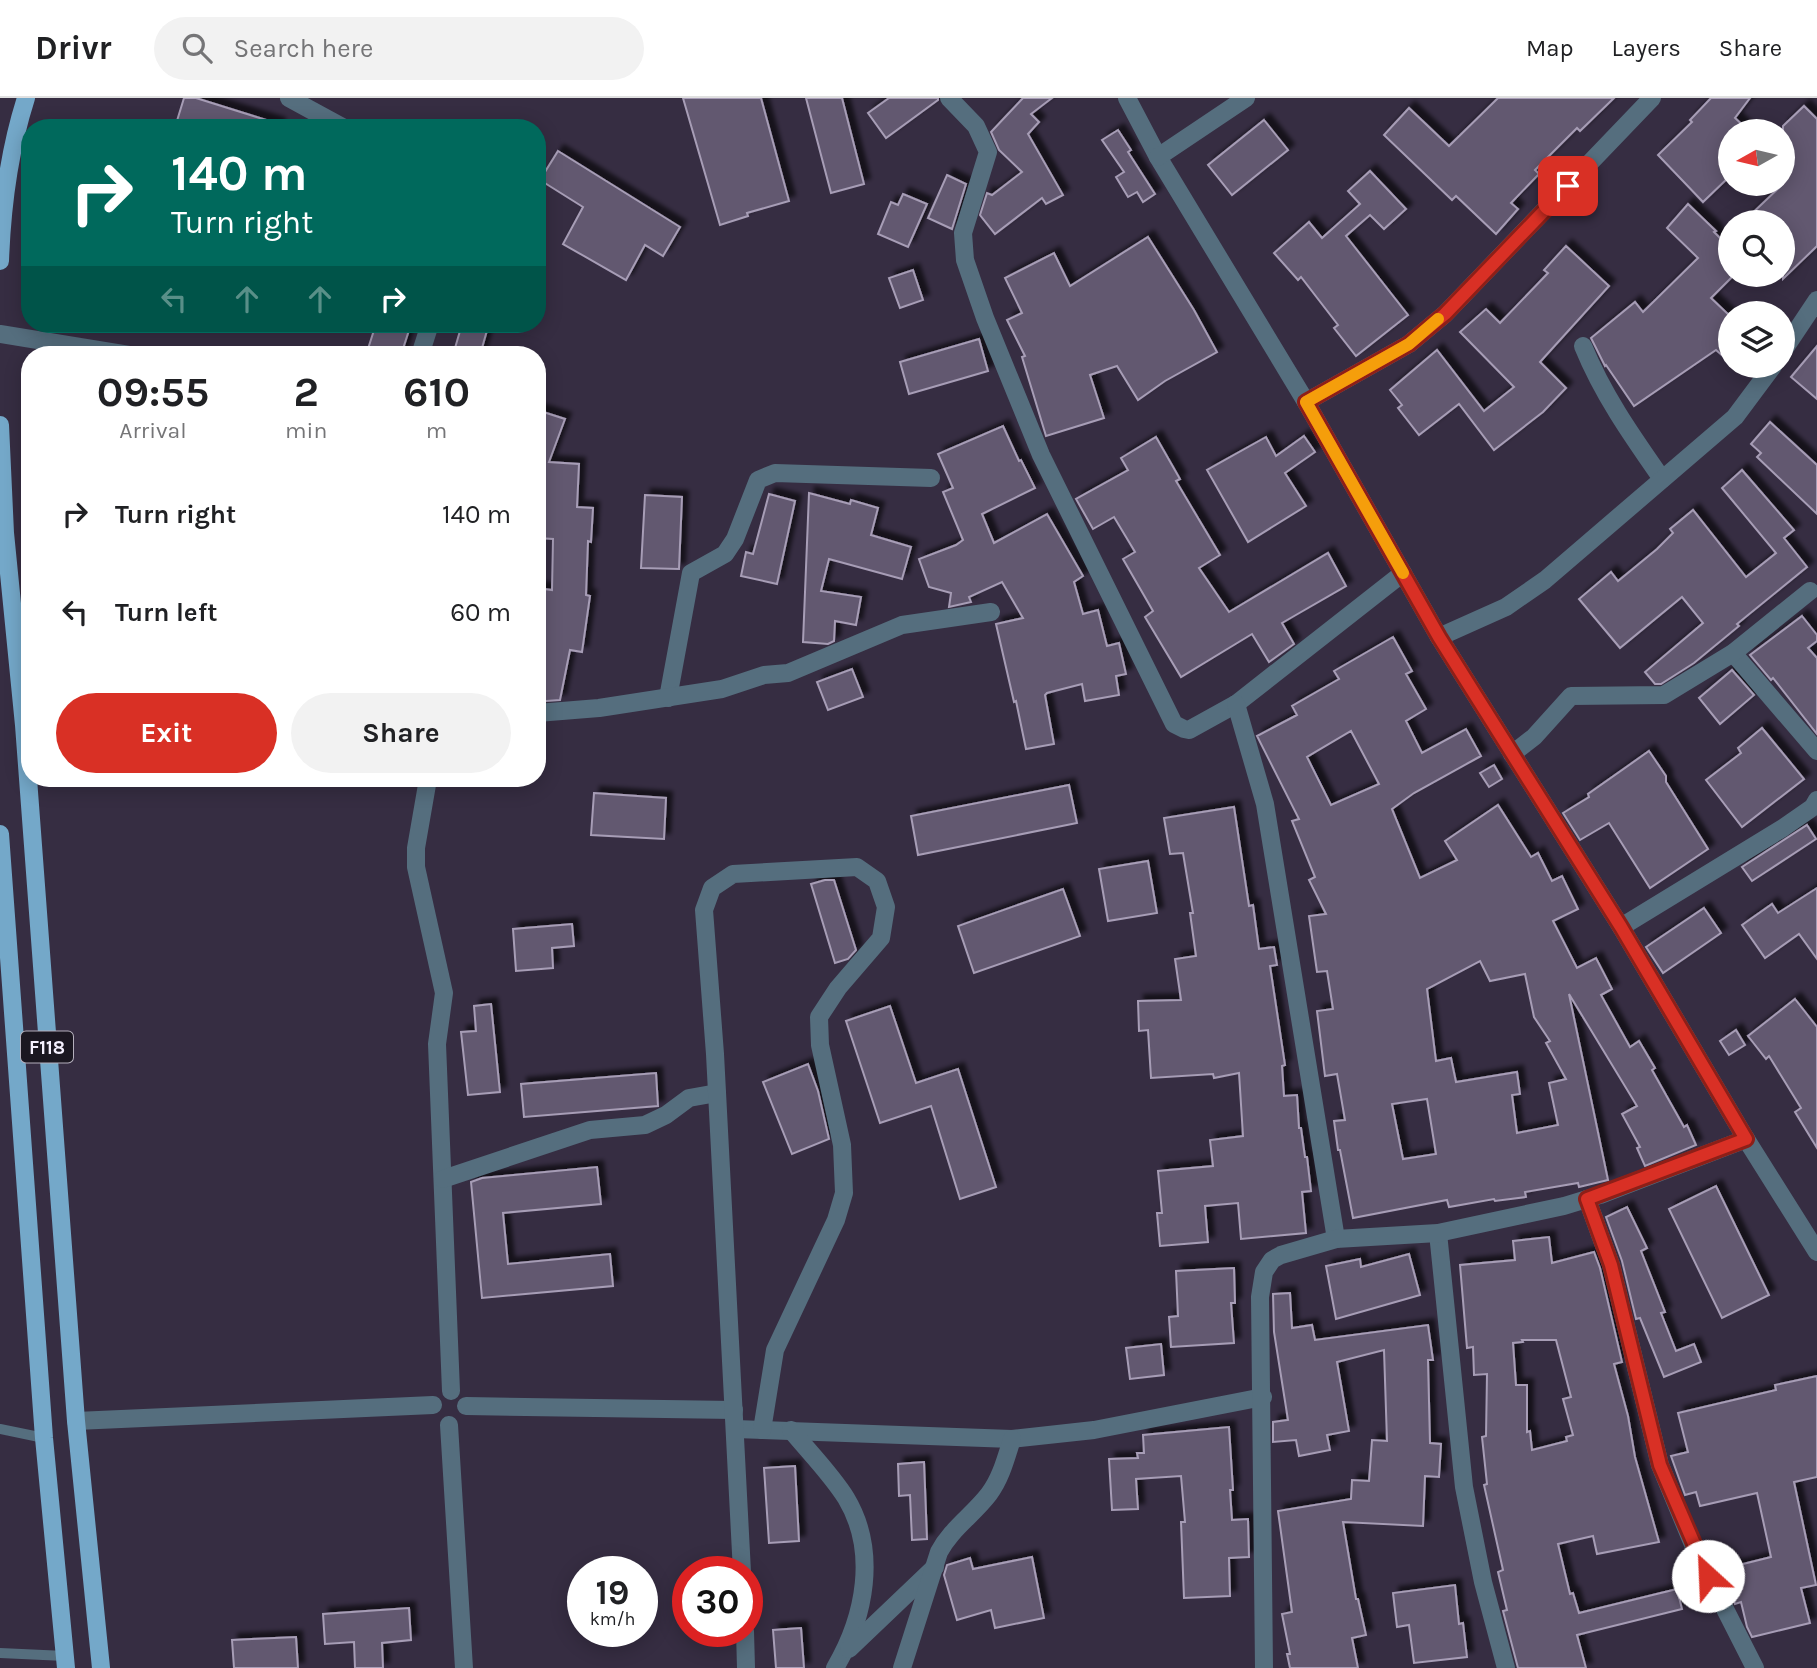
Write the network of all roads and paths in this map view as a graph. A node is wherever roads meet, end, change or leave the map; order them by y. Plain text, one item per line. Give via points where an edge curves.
1 (26, 98) edge
2 (289, 98) edge
3 (949, 98) edge
4 (1127, 98) edge
5 (1246, 98) edge
6 (1652, 98) edge
7 (328, 119) edge
8 (1158, 157) junction
9 (0, 261) edge
10 (1817, 300) edge
11 (1795, 333) edge
12 (0, 334) edge
13 (74, 346) edge
14 (1583, 346) dead end
15 (1764, 378) edge
16 (1306, 402) junction
17 (0, 425) edge
18 (931, 478) dead end
19 (1662, 479) junction
20 (1403, 573) junction
21 (1810, 591) dead end
22 (991, 612) dead end
23 (1439, 637) junction
24 (1733, 653) junction
25 (21, 695) edge
26 (668, 698) junction
27 (1236, 704) junction
28 (546, 712) edge
29 (1817, 751) edge
30 (1512, 754) junction
31 (29, 787) edge
32 (427, 787) edge
33 (1816, 807) edge
34 (0, 834) edge
35 (1621, 927) junction
36 (717, 1093) junction
37 (1746, 1139) junction
38 (443, 1179) junction
39 (1587, 1199) junction
40 (1438, 1233) junction
41 (1336, 1239) junction
42 (1817, 1252) edge
43 (451, 1391) junction
44 (1263, 1396) junction
45 (433, 1405) junction
46 (466, 1406) junction
47 (734, 1410) junction
48 (76, 1421) junction
49 (449, 1425) junction
50 (0, 1429) edge
51 (735, 1429) junction
52 (762, 1430) junction
53 (791, 1430) junction
54 (44, 1438) junction
55 (1012, 1439) junction
56 (741, 1556) edge
57 (934, 1566) junction
58 (745, 1647) edge
59 (0, 1653) edge
60 (66, 1662) edge
61 (839, 1662) edge
62 (101, 1668) edge
63 (464, 1668) edge
64 (746, 1668) edge
65 (902, 1668) edge
66 (1264, 1668) edge
67 (1506, 1668) edge
68 (1755, 1668) edge

1 - 9 main road via 3,202
2 - 7 street
3 - 27 street via 975,126 988,152 963,233 965,260 1041,455 1174,723 1189,730
4 - 8 street
5 - 8 street
6 - 16 street via 1445,314 1409,344
8 - 16 street
10 - 11 street
12 - 13 street
14 - 19 street via 1614,410
15 - 19 street via 1735,417
16 - 20 street
17 - 25 main road, F118
18 - 26 street via 775,473 758,480 725,554 691,573
19 - 23 street via 1545,580 1506,607
20 - 23 street
20 - 27 street
21 - 24 street
22 - 26 street via 902,625 788,673
23 - 30 street
24 - 29 street
24 - 30 street via 1664,695 1571,696
26 - 28 street
27 - 41 street via 1265,804
30 - 35 street
31 - 48 main road, F118
32 - 38 street via 416,867 444,993 438,1044
33 - 35 street
34 - 54 main road, F118
35 - 37 street
36 - 38 street via 689,1098 645,1125 590,1130
36 - 47 street
36 - 52 street via 704,909 712,888 733,874 857,867 877,881 886,907 881,938 819,1017 820,1045 842,1145 844,1193 836,1220 775,1350
37 - 39 street
37 - 42 street
38 - 43 street
39 - 40 street
39 - 68 street via 1611,1265 1660,1465 1697,1554
40 - 41 street
40 - 67 street via 1464,1487
41 - 44 street via 1281,1255 1264,1272 1260,1297
43 - 45 street via 436,1398
43 - 46 street via 458,1393
44 - 55 street via 1094,1430
44 - 66 street
45 - 48 street
45 - 49 street via 437,1419
46 - 47 street
46 - 49 street via 462,1419
47 - 51 street
48 - 62 main road, F118
49 - 63 street
50 - 54 lane
51 - 52 street
51 - 56 street
52 - 53 street
53 - 55 street
53 - 61 street via 856,1517 865,1583 857,1623
54 - 60 main road, F118
55 - 57 street via 1000,1477 946,1540
57 - 61 street
57 - 65 street
58 - 64 street
59 - 60 lane

